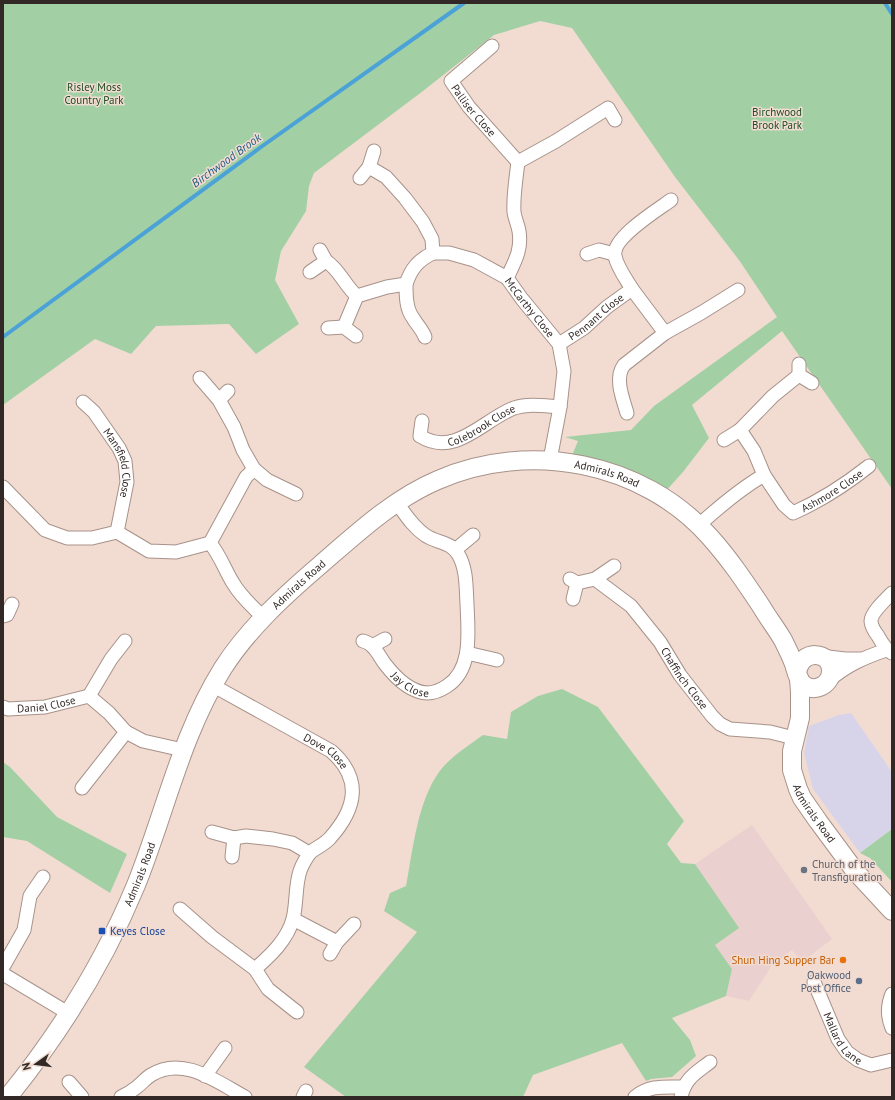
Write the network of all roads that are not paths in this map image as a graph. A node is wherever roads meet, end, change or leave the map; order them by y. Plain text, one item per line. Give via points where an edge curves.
1 (492, 46) dead end
2 (615, 120) dead end
3 (374, 151) dead end
4 (518, 162) junction
5 (368, 167) junction
6 (360, 178) dead end
7 (671, 198) dead end
8 (433, 253) junction
9 (587, 254) dead end
10 (614, 254) junction
11 (310, 272) dead end
12 (507, 278) junction
13 (406, 284) junction
14 (632, 289) junction
15 (738, 289) dead end
16 (357, 296) junction
17 (344, 327) junction
18 (328, 328) dead end
19 (665, 333) junction
20 (356, 336) dead end
21 (426, 337) dead end
22 (559, 344) junction
23 (200, 378) dead end
24 (812, 383) dead end
25 (80, 402) dead end
26 (560, 407) junction
27 (627, 413) dead end
28 (422, 421) dead end
29 (740, 430) junction
30 (724, 440) dead end
31 (550, 460) junction
32 (869, 466) dead end
33 (254, 469) junction
34 (764, 476) junction
35 (3, 487) edge
36 (296, 494) dead end
37 (397, 503) junction
38 (699, 525) junction
39 (117, 532) junction
40 (473, 535) dead end
41 (210, 543) junction
42 (455, 550) junction
43 (614, 566) dead end
44 (595, 579) junction
45 (892, 593) edge
46 (573, 599) dead end
47 (12, 604) dead end
48 (3, 616) edge
49 (264, 618) junction
50 (385, 639) dead end
51 (782, 639) junction
52 (128, 640) dead end
53 (889, 652) edge
54 (467, 653) junction
55 (816, 655) junction
56 (861, 659) junction
57 (497, 660) dead end
58 (798, 675) junction
59 (826, 683) junction
60 (212, 685) junction
61 (89, 696) junction
62 (3, 706) edge
63 (800, 718) junction
64 (126, 732) junction
65 (794, 738) junction
66 (182, 750) junction
67 (82, 788) dead end
68 (212, 832) dead end
69 (234, 838) junction
70 (309, 853) junction
71 (232, 856) dead end
72 (43, 877) dead end
73 (180, 909) dead end
74 (892, 911) edge
75 (293, 919) junction
76 (354, 924) dead end
77 (3, 967) edge
78 (255, 969) junction
79 (3, 974) edge
80 (814, 982) dead end
81 (892, 994) edge
82 (297, 1012) dead end
83 (68, 1013) junction
84 (892, 1028) edge
85 (225, 1048) dead end
86 (892, 1060) edge
87 (710, 1062) dead end
88 (205, 1076) junction
89 (69, 1082) dead end
90 (139, 1092) edge
91 (682, 1092) edge
92 (8, 1097) edge
93 (82, 1097) edge
94 (121, 1097) edge
95 (245, 1097) edge
96 (635, 1097) edge

1 - 4 street, Palliser Close via 451,82 469,107
2 - 4 street via 608,108
3 - 5 street
4 - 12 street via 514,214 520,244 518,256
5 - 6 street
5 - 8 street via 386,178 424,222 432,239
7 - 10 street via 627,234 617,245
8 - 12 street, McCarthy Close via 448,253 474,260
8 - 13 street via 424,257 413,268
9 - 10 street via 599,250
10 - 14 street, Pennant Close
11 - 16 street via 323,256
12 - 22 street, McCarthy Close
13 - 16 street
13 - 21 street via 409,310
14 - 19 street, Pennant Close
14 - 22 street, Pennant Close via 584,328
15 - 19 street
16 - 17 street
17 - 18 street
17 - 20 street
19 - 27 street via 620,370
22 - 26 street, McCarthy Close via 564,371
23 - 33 street via 224,395 243,450
24 - 29 street via 799,369
25 - 39 street, Mansfield Close via 94,412 120,448 125,461 126,482
26 - 28 street, Colebrook Close via 527,405 516,408 503,413 466,437 438,444 420,436
26 - 31 street, McCarthy Close
29 - 30 street
29 - 34 street, Ashmore Close via 754,451
31 - 37 street, Admirals Road via 496,463 468,469 439,479
31 - 38 street, Admirals Road via 594,468 633,482 661,496
32 - 34 street, Ashmore Close via 846,484 793,513 784,505
33 - 36 street via 267,480
33 - 41 street via 246,477
34 - 38 street via 728,498
35 - 39 street via 45,530 67,538 92,538
37 - 42 street via 423,534 446,543
37 - 49 street, Admirals Road via 295,587
38 - 51 street, Admirals Road via 722,550
39 - 41 street via 149,551 176,552
40 - 42 street
41 - 49 street via 242,596
42 - 54 street, Jay Close via 459,555 465,577
43 - 44 street
44 - 46 street via 573,581
44 - 65 street, Chaffinch Close via 631,606 660,642 680,676 720,724 730,729 770,732
45 - 53 street via 876,610 871,620 876,633
47 - 48 street
49 - 60 street, Admirals Road via 244,639
50 - 54 street, Jay Close via 368,643 404,684 427,693 441,690 451,683 461,671
51 - 55 street, Admirals Road
51 - 58 street, Admirals Road
52 - 61 street, Daniel Close via 111,659
53 - 56 street
54 - 57 street
55 - 56 street
55 - 58 street via 803,659
55 - 59 street via 827,661 830,666 831,671
56 - 59 street
58 - 59 street via 801,682 810,688 820,687
58 - 63 street, Admirals Road
59 - 63 street, Admirals Road via 806,706
60 - 66 street, Admirals Road
60 - 70 street, Dove Close via 331,751 340,758 346,768 352,784 353,798 345,819 329,839
61 - 62 street, Daniel Close via 45,707 8,709
61 - 64 street, Daniel Close
63 - 65 street, Admirals Road
64 - 66 street, Daniel Close via 143,740
64 - 67 street
65 - 74 street, Admirals Road via 792,770 802,798 855,871
66 - 83 street, Admirals Road via 156,830 118,927 92,976
68 - 69 street
69 - 70 street via 246,836 273,839 292,843
69 - 71 street
70 - 75 street, Dove Close via 300,871
72 - 77 street via 30,896 24,930
73 - 78 street
75 - 76 street via 334,948
75 - 78 street, Dove Close via 284,938 272,954
78 - 82 street via 268,989
79 - 83 street
80 - 86 street, Mallard Lane via 838,1040 847,1052 871,1065
81 - 84 street via 887,1011
83 - 92 street, Admirals Road via 27,1074
85 - 88 street
87 - 91 street via 691,1076
88 - 90 street via 183,1068 165,1069 152,1075
88 - 95 street
89 - 93 street
90 - 94 street
91 - 96 street via 656,1086

